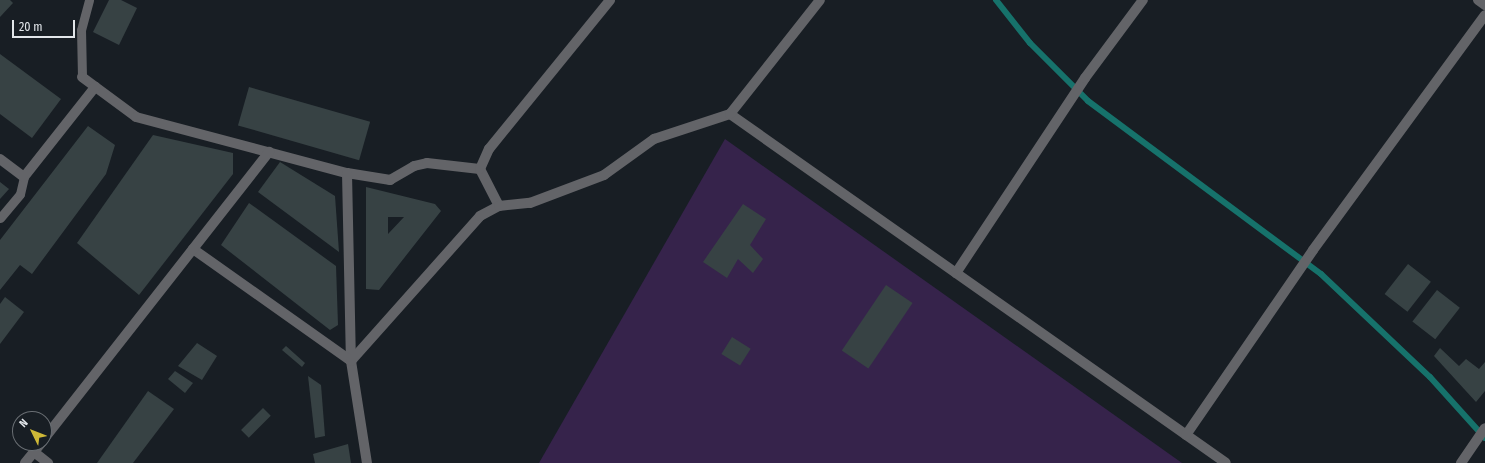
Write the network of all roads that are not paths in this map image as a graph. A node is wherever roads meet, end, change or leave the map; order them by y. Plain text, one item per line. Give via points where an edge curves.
1 (89, 0) edge
2 (610, 0) edge
3 (820, 0) edge
4 (1143, 0) edge
5 (1478, 0) edge
6 (1485, 5) edge
7 (1485, 15) edge
8 (82, 77) joint
9 (95, 87) junction
10 (730, 114) junction
11 (269, 152) junction
12 (0, 159) edge
13 (480, 169) junction
14 (347, 173) junction
15 (24, 177) junction
16 (499, 206) junction
17 (0, 218) edge
18 (193, 249) junction
19 (956, 273) junction
20 (352, 361) junction
21 (1485, 428) edge
22 (52, 430) edge
23 (1186, 435) junction
24 (34, 452) joint
25 (26, 463) edge
26 (48, 463) edge
27 (366, 463) edge
28 (1226, 463) edge
29 (1461, 463) edge

1 - 8 lane via 82,30
2 - 13 street via 489,149
3 - 10 street
4 - 19 street via 1085,78
5 - 6 street
7 - 23 street via 1313,250
8 - 9 street
9 - 11 street via 136,117
9 - 15 street
10 - 16 street via 654,139 604,175 530,203
10 - 19 street
11 - 14 street
11 - 18 street
12 - 15 street
13 - 14 street via 427,163 414,166 390,180
13 - 16 street
14 - 20 street
15 - 17 lane via 20,194
16 - 20 street via 480,216
18 - 20 street
18 - 22 street
19 - 23 street
20 - 27 street
21 - 29 street
23 - 28 street
24 - 25 street
24 - 26 street

